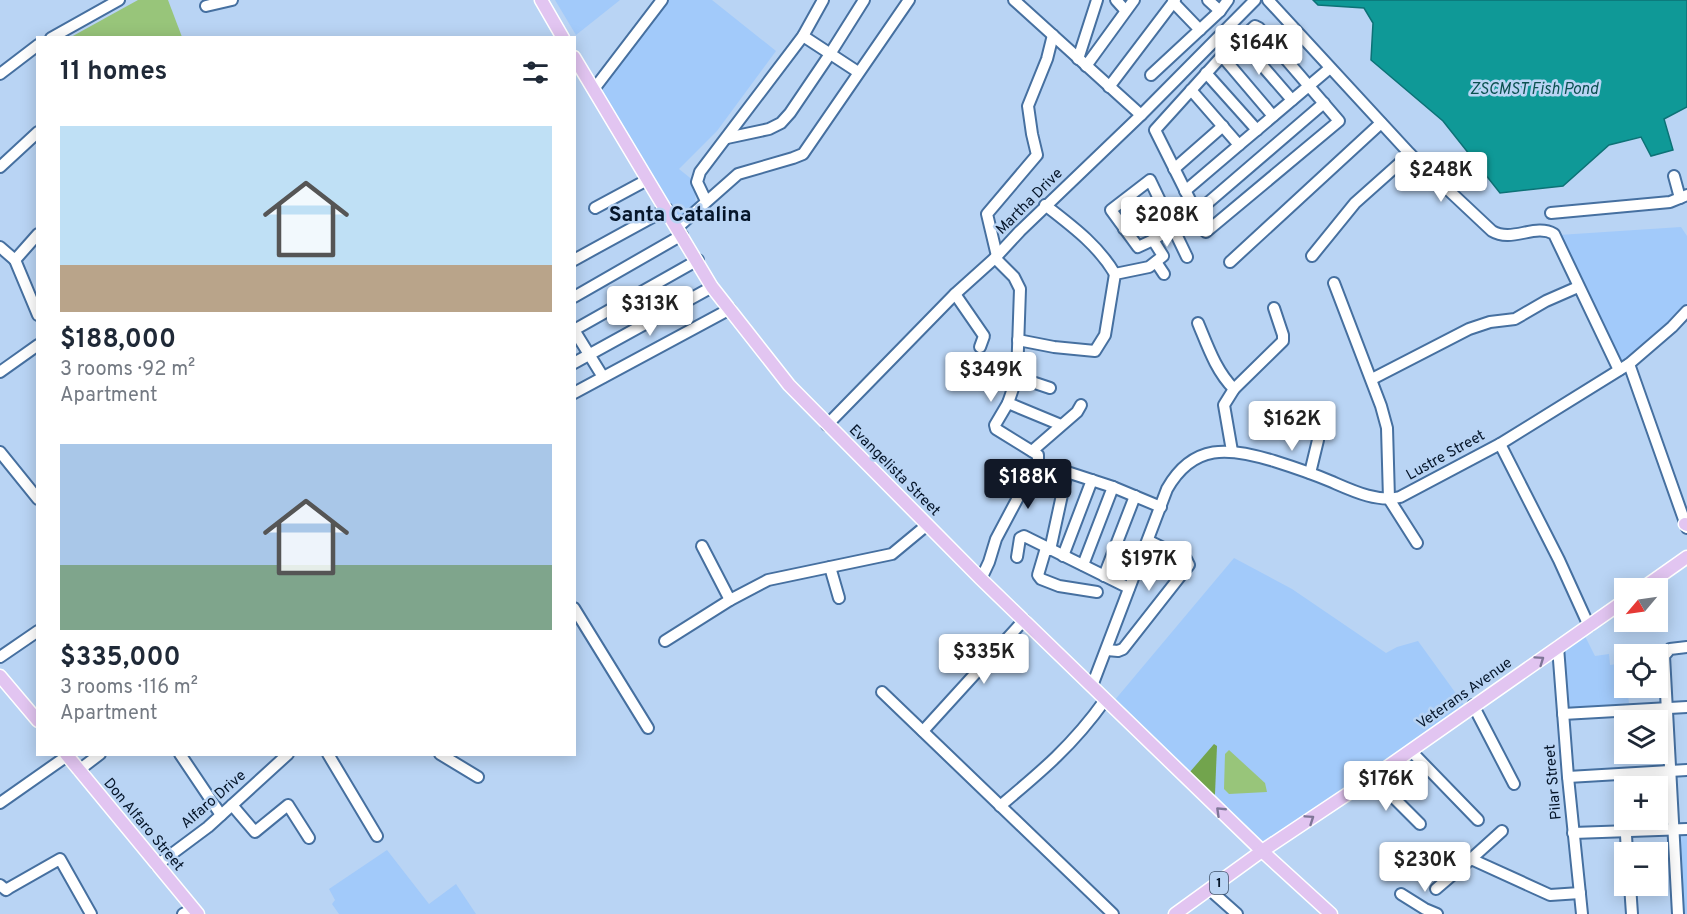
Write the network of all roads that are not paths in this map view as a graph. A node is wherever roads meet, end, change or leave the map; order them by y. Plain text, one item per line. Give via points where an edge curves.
1 (119, 0) edge
2 (227, 0) edge
3 (541, 0) edge
4 (662, 0) edge
5 (823, 0) edge
6 (864, 0) edge
7 (909, 0) edge
8 (1014, 0) edge
9 (1097, 0) edge
10 (1116, 0) edge
11 (1134, 0) edge
12 (1208, 0) edge
13 (1228, 0) edge
14 (1255, 0) edge
15 (1268, 0) edge
16 (1174, 1) edge
17 (206, 8) edge
18 (1125, 10) junction
19 (1220, 11) junction
20 (1200, 30) junction
21 (1053, 35) junction
22 (55, 36) edge
23 (562, 36) edge
24 (803, 36) junction
25 (1239, 39) junction
26 (36, 47) edge
27 (830, 54) junction
28 (1222, 56) junction
29 (576, 60) edge
30 (1082, 63) junction
31 (1330, 68) junction
32 (858, 72) junction
33 (1206, 73) junction
34 (0, 74) edge
35 (1151, 75) dead end
36 (1309, 85) junction
37 (1109, 87) junction
38 (594, 89) junction
39 (1191, 90) junction
40 (1292, 100) junction
41 (1324, 103) junction
42 (1141, 116) junction
43 (1273, 116) junction
44 (1381, 123) junction
45 (1223, 126) junction
46 (1257, 130) junction
47 (36, 134) edge
48 (727, 138) junction
49 (1239, 145) junction
50 (1410, 154) junction
51 (0, 167) edge
52 (1174, 169) junction
53 (1674, 176) dead end
54 (647, 180) junction
55 (1185, 191) junction
56 (1683, 197) edge
57 (705, 201) junction
58 (1046, 205) junction
59 (596, 208) dead end
60 (667, 209) junction
61 (1196, 213) junction
62 (1551, 213) dead end
63 (1142, 215) dead end
64 (1172, 226) junction
65 (1124, 229) junction
66 (680, 231) junction
67 (36, 236) edge
68 (1153, 240) junction
69 (0, 247) edge
70 (1312, 256) dead end
71 (996, 257) junction
72 (1187, 257) dead end
73 (15, 260) junction
74 (576, 260) edge
75 (698, 260) junction
76 (1156, 262) junction
77 (1230, 262) dead end
78 (1115, 274) junction
79 (1164, 274) dead end
80 (1334, 283) dead end
81 (712, 286) junction
82 (1578, 287) junction
83 (955, 294) junction
84 (576, 296) edge
85 (1275, 308) dead end
86 (730, 309) junction
87 (36, 310) edge
88 (1687, 311) edge
89 (1198, 323) dead end
90 (576, 329) edge
91 (576, 333) edge
92 (1018, 340) junction
93 (36, 346) edge
94 (980, 347) dead end
95 (589, 354) junction
96 (576, 362) edge
97 (1624, 367) junction
98 (0, 372) edge
99 (603, 377) junction
100 (1017, 377) junction
101 (1372, 379) junction
102 (1050, 388) dead end
103 (1234, 389) junction
104 (576, 392) edge
105 (1008, 403) junction
106 (1081, 405) dead end
107 (1319, 423) dead end
108 (827, 425) junction
109 (1060, 425) junction
110 (1500, 444) junction
111 (1032, 451) junction
112 (1232, 451) junction
113 (0, 452) edge
114 (1310, 473) junction
115 (1092, 480) junction
116 (1113, 487) junction
117 (1135, 496) junction
118 (36, 497) edge
119 (1389, 499) junction
120 (1161, 507) junction
121 (927, 525) junction
122 (1686, 526) edge
123 (1149, 541) junction
124 (1417, 543) dead end
125 (702, 546) dead end
126 (1048, 549) junction
127 (1063, 556) junction
128 (1017, 557) dead end
129 (1687, 557) edge
130 (1083, 565) junction
131 (830, 567) junction
132 (1104, 576) junction
133 (1657, 578) edge
134 (981, 579) junction
135 (1129, 588) junction
136 (1097, 592) dead end
137 (839, 598) dead end
138 (730, 600) junction
139 (1614, 608) edge
140 (576, 611) edge
141 (1024, 620) junction
142 (1589, 626) junction
143 (36, 632) edge
144 (665, 642) dead end
145 (1558, 647) junction
146 (1687, 647) edge
147 (1107, 650) junction
148 (0, 657) edge
149 (0, 676) edge
150 (1092, 686) junction
151 (882, 692) dead end
152 (1106, 700) junction
153 (1473, 705) junction
154 (1687, 707) edge
155 (1665, 709) junction
156 (1563, 714) junction
157 (36, 719) edge
158 (648, 728) dead end
159 (922, 731) junction
160 (1411, 751) junction
161 (66, 756) edge
162 (68, 756) edge
163 (97, 756) edge
164 (181, 756) edge
165 (286, 756) edge
166 (329, 756) edge
167 (443, 756) edge
168 (79, 770) junction
169 (1687, 770) edge
170 (1669, 772) junction
171 (1622, 774) joint
172 (478, 777) dead end
173 (1373, 777) junction
174 (1568, 777) junction
175 (1514, 784) dead end
176 (0, 803) edge
177 (232, 805) junction
178 (1000, 806) junction
179 (221, 815) junction
180 (1478, 820) dead end
181 (1420, 825) dead end
182 (1687, 829) edge
183 (1672, 830) junction
184 (1502, 831) dead end
185 (1626, 831) junction
186 (1573, 833) junction
187 (377, 836) dead end
188 (309, 838) dead end
189 (1627, 842) edge
190 (1262, 851) junction
191 (1471, 858) junction
192 (157, 865) junction
193 (0, 885) edge
194 (1436, 889) dead end
195 (1210, 890) junction
196 (1580, 893) junction
197 (1401, 894) dead end
198 (1631, 896) edge
199 (191, 912) edge
200 (91, 914) edge
201 (1113, 914) edge
202 (1174, 914) edge
203 (1237, 914) edge
204 (1331, 914) edge
205 (1437, 914) edge
206 (1582, 914) edge
207 (1632, 914) edge
208 (1678, 914) edge

1 - 22 street
2 - 17 street
3 - 23 main road
4 - 38 street
5 - 24 street
6 - 27 street
7 - 32 street
8 - 21 street
9 - 30 street
10 - 18 street
11 - 18 street
12 - 19 street
13 - 19 street
14 - 42 street, Martha Drive
15 - 31 street
16 - 20 street
16 - 37 street
18 - 30 street
19 - 20 street
20 - 35 street
21 - 30 street
21 - 71 street via 1028,106 1037,155 987,214
24 - 27 street
24 - 48 street
25 - 28 street
25 - 36 street via 1252,28 1259,28
25 - 40 street
26 - 34 street
27 - 32 street
27 - 48 street via 782,123
28 - 33 street
28 - 43 street
29 - 38 main road, Evangelista Street
30 - 37 street
31 - 36 street
31 - 44 street
32 - 57 street via 803,154 738,174
33 - 39 street
33 - 46 street
36 - 40 street
36 - 41 street
37 - 42 street
38 - 54 main road, Evangelista Street
39 - 45 street
39 - 52 street via 1155,130
40 - 43 street
41 - 61 street
41 - 61 street via 1338,119 1337,123 1210,230 1204,230
42 - 58 street, Martha Drive
43 - 46 street
44 - 50 street
44 - 77 street
45 - 49 street
45 - 52 street
46 - 49 street
47 - 51 street
48 - 57 street via 697,178
49 - 55 street
50 - 70 street via 1355,203
50 - 82 street via 1497,235 1543,231 1554,234
52 - 55 street
53 - 56 street
54 - 59 street
54 - 60 main road, Evangelista Street
55 - 61 street
56 - 62 street via 1670,202
57 - 66 street
58 - 71 street, Martha Drive
58 - 78 street via 1095,246
60 - 66 main road, Evangelista Street
60 - 74 street
63 - 65 street
64 - 65 street via 1150,180 1111,210
64 - 68 street
64 - 72 street
65 - 68 street via 1138,247
66 - 75 main road, Evangelista Street
66 - 84 street
67 - 73 street
68 - 76 street via 1163,256
69 - 73 street
71 - 83 street, Martha Drive
71 - 92 street via 1020,289
73 - 87 street
75 - 81 main road, Evangelista Street
75 - 90 street
76 - 78 street
76 - 79 street
78 - 92 street via 1105,335 1095,351
80 - 101 street
81 - 86 main road, Evangelista Street
81 - 95 street
82 - 97 street
82 - 101 street via 1515,319 1469,329
83 - 94 street via 984,336
83 - 108 street, Martha Drive
85 - 103 street via 1283,335 1281,345
86 - 99 street
86 - 108 main road, Evangelista Street via 773,367
88 - 97 street, Lustre Street
89 - 103 street via 1214,362
91 - 95 street
92 - 100 street
93 - 98 street
95 - 96 street
95 - 99 street
97 - 110 street, Lustre Street
97 - 122 street
99 - 104 street
100 - 102 street
100 - 105 street
101 - 119 street via 1386,428
103 - 112 street via 1224,405
105 - 109 street
105 - 111 street via 994,424 996,429
106 - 109 street
107 - 114 street
108 - 121 main road, Evangelista Street
109 - 111 street
110 - 119 street, Lustre Street via 1410,493
110 - 142 street
111 - 134 street via 1038,460 996,539
112 - 114 street
112 - 120 street via 1209,453 1186,464 1173,480
113 - 118 street
114 - 119 street via 1373,497
115 - 116 street
115 - 126 street via 1065,474
115 - 127 street
116 - 117 street
116 - 130 street
117 - 120 street
117 - 132 street
119 - 124 street
120 - 123 street
121 - 131 street via 892,554
121 - 134 main road, Evangelista Street
123 - 135 street
123 - 147 street via 1186,559 1189,565 1123,649
125 - 138 street
126 - 127 street
126 - 128 street via 1022,536
126 - 136 street via 1038,575 1041,579
127 - 130 street
129 - 133 main road
130 - 132 street
131 - 137 street
131 - 138 street via 768,580
132 - 135 street
134 - 141 main road, Evangelista Street
135 - 147 street
138 - 144 street
139 - 142 main road, Veterans Avenue
140 - 158 street
141 - 150 main road, Evangelista Street
141 - 159 street
142 - 145 main road, Veterans Avenue
143 - 148 street
153 -> 145 main road, Veterans Avenue
145 - 156 street, Pilar Street
146 - 155 street via 1670,649 1664,656
147 - 150 street
149 - 157 main road
150 - 152 main road, Evangelista Street
151 - 159 street
152 - 178 street via 1066,749
190 -> 152 main road, Evangelista Street
153 - 160 main road, Veterans Avenue
153 - 175 street
154 - 155 street
155 - 156 street
155 - 170 street
156 - 174 street, Pilar Street
159 - 178 street
160 - 173 main road, Veterans Avenue
160 - 180 street
161 - 176 street
162 - 168 main road, Don Alfaro Street
163 - 168 street
164 - 179 street
165 - 177 street, Alfaro Drive
166 - 187 street
167 - 172 street
168 - 192 main road, Don Alfaro Street
169 - 170 street
170 - 171 street
170 - 183 street
171 - 174 street
173 - 181 street
190 -> 173 main road, Veterans Avenue
174 - 186 street, Pilar Street
177 - 179 street, Alfaro Drive
177 - 188 street via 255,832 288,805
178 - 201 street
179 - 192 street, Alfaro Drive
182 - 183 street
183 - 185 street
183 - 208 street
184 - 191 street
185 - 186 street
185 - 189 street
186 - 196 street, Pilar Street
190 - 195 main road, Veterans Avenue / 1
190 - 204 main road, Evangelista Street
191 - 194 street
191 - 196 street via 1550,896
192 - 199 main road, Don Alfaro Street
193 - 200 street via 6,890 60,859
195 - 202 main road, Veterans Avenue / 1
195 - 203 street
196 - 206 street, Pilar Street
197 - 205 street
198 - 207 street

